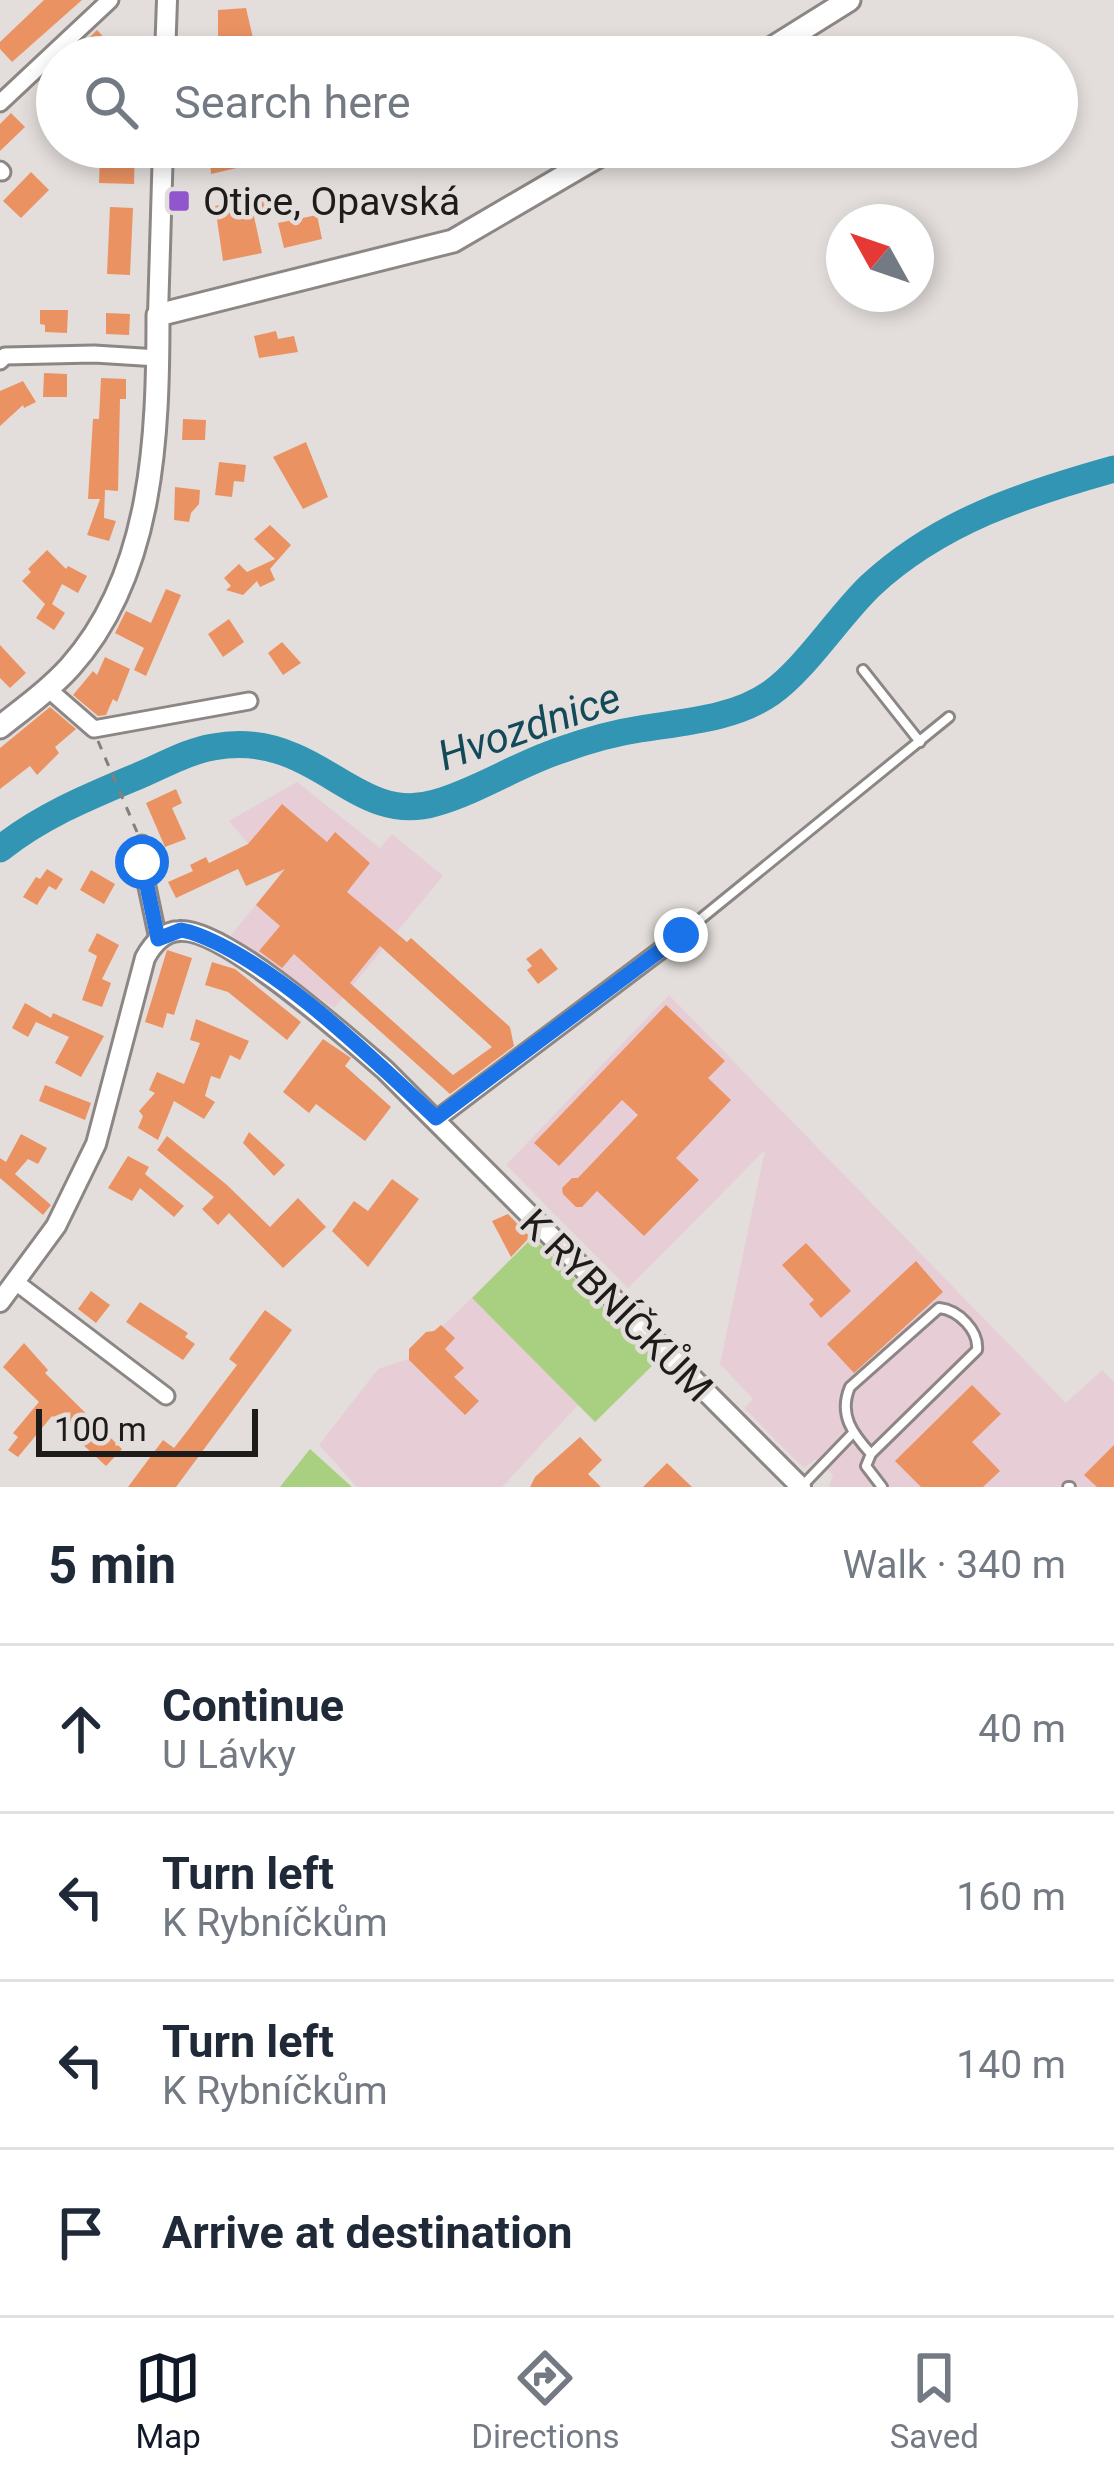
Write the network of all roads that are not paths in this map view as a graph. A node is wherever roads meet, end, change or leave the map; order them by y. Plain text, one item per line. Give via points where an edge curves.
1 (110, 0) edge
2 (167, 0) edge
3 (849, 0) edge
4 (72, 36) edge
5 (166, 36) edge
6 (792, 36) edge
7 (36, 70) edge
8 (0, 104) edge
9 (162, 168) edge
10 (578, 168) edge
11 (158, 315) junction
12 (158, 358) junction
13 (0, 361) edge
14 (863, 670) dead end
15 (48, 689) junction
16 (249, 701) dead end
17 (950, 717) dead end
18 (0, 728) edge
19 (920, 742) junction
20 (142, 844) road end
21 (681, 935) joint
22 (158, 939) junction
23 (436, 1118) junction
24 (17, 1283) junction
25 (0, 1301) edge
26 (166, 1396) dead end
27 (853, 1433) junction
28 (871, 1454) junction
29 (801, 1487) edge
30 (882, 1487) edge

1 - 4 street
2 - 5 street
3 - 6 main road
7 - 8 street
9 - 11 street
10 - 11 main road via 453,241
11 - 12 main road
12 - 13 street
12 - 15 main road via 136,541 95,632
14 - 19 lane
15 - 16 street via 94,729
15 - 18 main road
17 - 19 lane
19 - 21 lane
20 - 22 street
21 - 23 street
22 - 23 street, K RYBNÍČKŮM via 190,932 247,962 332,1023
22 - 24 street via 136,986 96,1144
23 - 29 street, K RYBNÍČKŮM
24 - 25 street
24 - 26 street
27 - 28 lane
27 - 28 lane via 844,1402 850,1387 939,1308 959,1315 977,1338 976,1350
27 - 29 lane
28 - 30 lane via 866,1466

